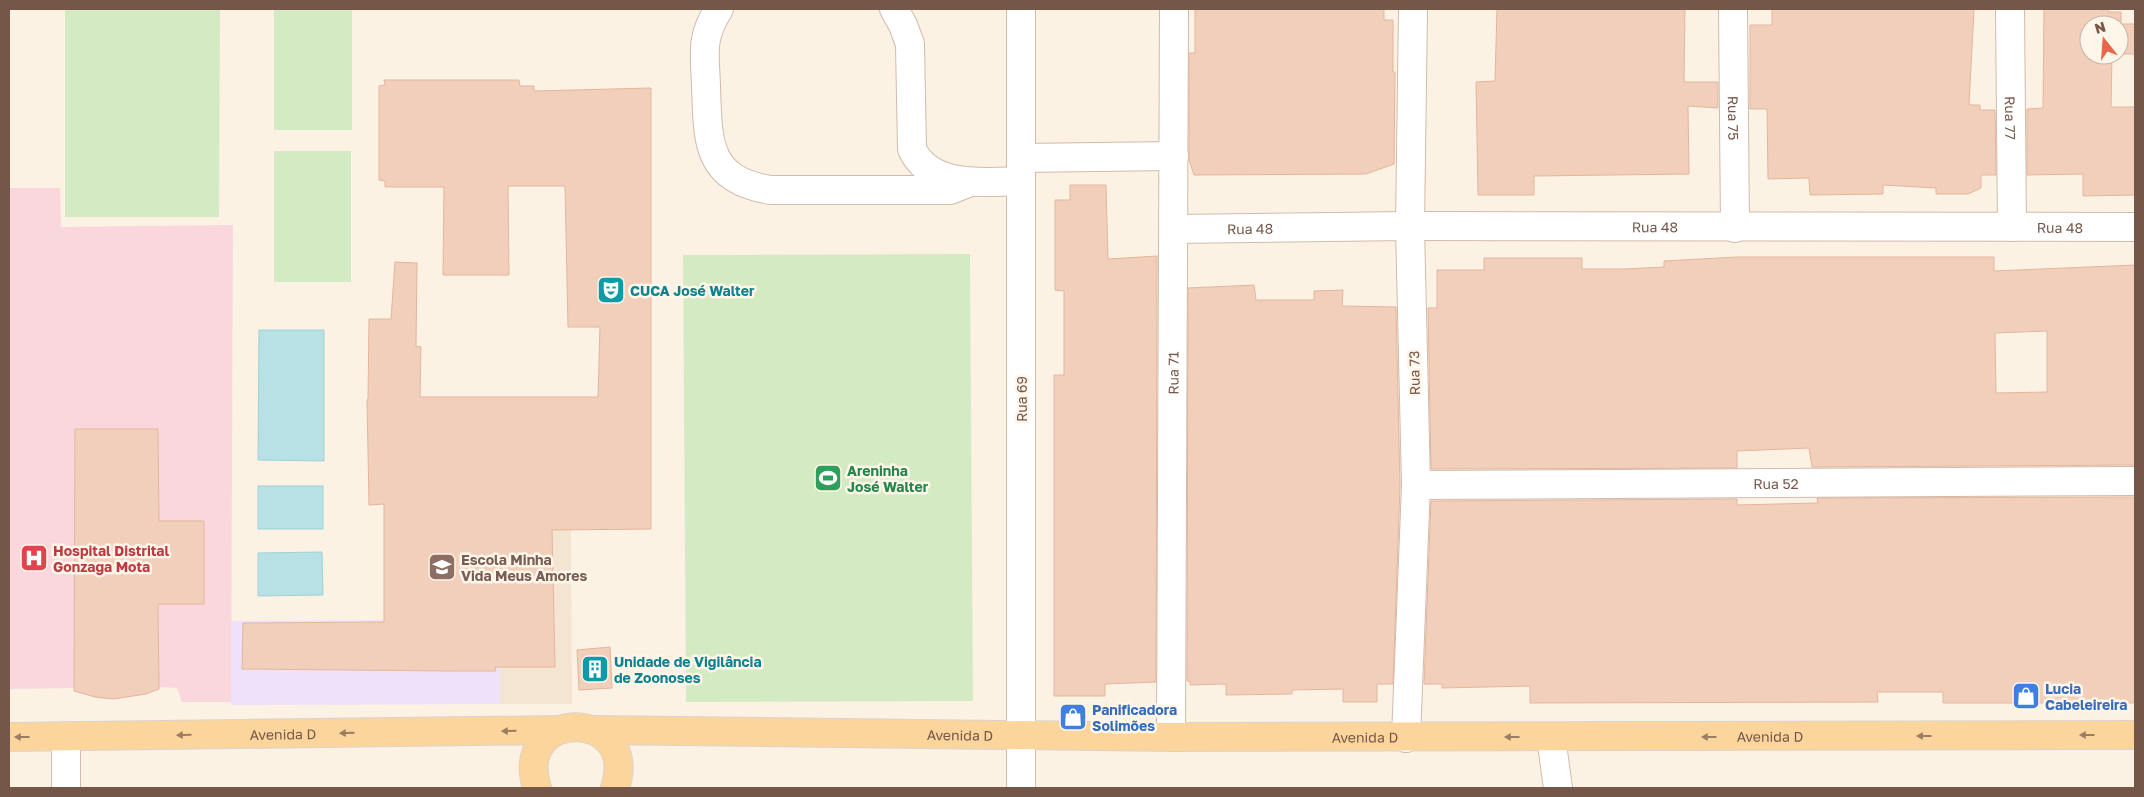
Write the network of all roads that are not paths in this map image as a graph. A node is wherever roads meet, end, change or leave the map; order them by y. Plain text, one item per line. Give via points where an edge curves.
1 (720, 9) edge
2 (894, 9) edge
3 (1021, 9) edge
4 (1174, 9) edge
5 (1413, 9) edge
6 (1732, 9) edge
7 (2010, 9) edge
8 (1174, 156) junction
9 (1021, 170) junction
10 (968, 182) junction
11 (1410, 226) junction
12 (2012, 227) junction
13 (2135, 227) edge
14 (1736, 228) junction
15 (1175, 229) junction
16 (2135, 480) edge
17 (1416, 485) junction
18 (558, 730) junction
19 (595, 730) junction
20 (2135, 734) edge
21 (1022, 735) junction
22 (66, 736) junction
23 (9, 737) edge
24 (1171, 737) junction
25 (1551, 737) junction
26 (1406, 738) junction
27 (66, 788) edge
28 (537, 788) edge
29 (615, 788) edge
30 (1020, 788) edge
31 (1558, 788) edge

1 - 10 street via 705,39 708,139 719,162 740,182 770,190 950,190
2 - 10 street via 910,44 912,149 918,162 938,174
3 - 9 street, Rua 69
4 - 8 street, Rua 71
5 - 11 street, Rua 73
6 - 14 street, Rua 75
7 - 12 street, Rua 77
8 - 9 street
8 - 15 street, Rua 71
9 - 10 street
9 - 21 street, Rua 69
11 - 14 street, Rua 48
11 - 15 street, Rua 48
11 - 17 street, Rua 73
12 - 13 street, Rua 48
12 - 14 street, Rua 48
15 - 24 street, Rua 71
16 - 17 street, Rua 52
17 - 26 street, Rua 73
18 - 19 main road, Avenida D via 576,726
18 -> 22 main road, Avenida D
18 - 28 main road via 540,744 534,759 533,775
19 - 21 main road, Avenida D
19 - 29 main road via 611,743 618,757 620,773
20 -> 25 main road, Avenida D
21 - 24 main road, Avenida D
21 - 30 street, Rua 69
22 -> 23 main road, Avenida D
22 - 27 street
24 - 26 main road, Avenida D
25 -> 26 main road, Avenida D
25 - 31 street

